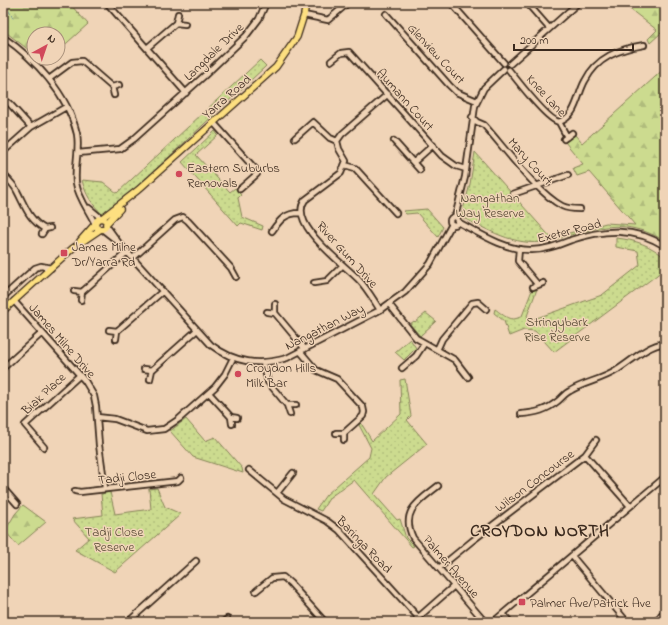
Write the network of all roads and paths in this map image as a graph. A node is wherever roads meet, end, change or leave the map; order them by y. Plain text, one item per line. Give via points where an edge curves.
1 (108, 3) edge
2 (266, 3) edge
3 (306, 3) edge
4 (348, 3) edge
5 (451, 3) edge
6 (578, 3) edge
7 (528, 4) dead end
8 (178, 14) dead end
9 (304, 14) junction
10 (386, 14) dead end
11 (176, 23) junction
12 (185, 24) dead end
13 (549, 28) junction
14 (3, 37) edge
15 (644, 45) dead end
16 (147, 48) junction
17 (331, 61) dead end
18 (507, 64) junction
19 (504, 69) junction
20 (509, 70) junction
21 (49, 79) junction
22 (118, 85) dead end
23 (112, 87) junction
24 (186, 93) junction
25 (388, 94) junction
26 (114, 95) dead end
27 (3, 99) edge
28 (477, 101) junction
29 (66, 107) junction
30 (472, 117) junction
31 (213, 122) junction
32 (559, 122) junction
33 (31, 127) junction
34 (572, 134) dead end
35 (295, 138) dead end
36 (338, 141) junction
37 (394, 141) dead end
38 (433, 145) junction
39 (3, 152) edge
40 (78, 152) junction
41 (414, 162) junction
42 (346, 165) junction
43 (466, 169) junction
44 (420, 170) dead end
45 (3, 174) edge
46 (568, 175) dead end
47 (537, 185) junction
48 (240, 189) dead end
49 (138, 190) junction
50 (513, 194) dead end
51 (86, 206) junction
52 (580, 209) dead end
53 (300, 213) junction
54 (396, 213) dead end
55 (455, 217) junction
56 (102, 218) junction
57 (458, 222) junction
58 (95, 224) junction
59 (452, 224) junction
60 (104, 227) junction
61 (272, 231) dead end
62 (42, 234) dead end
63 (665, 246) edge
64 (73, 248) junction
65 (519, 249) junction
66 (127, 252) junction
67 (133, 258) junction
68 (343, 265) junction
69 (52, 268) junction
70 (236, 277) dead end
71 (314, 283) dead end
72 (533, 287) dead end
73 (74, 291) dead end
74 (163, 291) junction
75 (82, 292) junction
76 (3, 297) edge
77 (81, 300) dead end
78 (14, 301) junction
79 (275, 304) dead end
80 (388, 304) junction
81 (486, 309) dead end
82 (380, 310) junction
83 (3, 311) edge
84 (267, 312) dead end
85 (275, 313) junction
86 (109, 330) dead end
87 (198, 330) junction
88 (117, 331) junction
89 (42, 333) junction
90 (116, 339) dead end
91 (665, 343) edge
92 (424, 344) junction
93 (305, 348) junction
94 (437, 350) junction
95 (300, 351) junction
96 (233, 358) junction
97 (264, 363) junction
98 (3, 368) edge
99 (402, 368) dead end
100 (144, 369) dead end
101 (152, 370) junction
102 (80, 375) junction
103 (468, 377) dead end
104 (150, 379) dead end
105 (209, 393) junction
106 (287, 405) junction
107 (296, 405) dead end
108 (290, 414) dead end
109 (522, 414) dead end
110 (97, 417) junction
111 (231, 417) junction
112 (237, 418) dead end
113 (232, 424) dead end
114 (336, 433) dead end
115 (344, 433) junction
116 (344, 440) dead end
117 (596, 440) dead end
118 (44, 447) dead end
119 (586, 455) junction
120 (249, 470) dead end
121 (293, 472) dead end
122 (665, 477) edge
123 (181, 478) dead end
124 (438, 486) dead end
125 (3, 488) edge
126 (105, 488) junction
127 (75, 490) dead end
128 (276, 493) junction
129 (17, 504) dead end
130 (630, 506) junction
131 (572, 556) junction
132 (196, 561) dead end
133 (439, 568) junction
134 (454, 586) junction
135 (256, 591) dead end
136 (503, 614) junction
137 (661, 615) dead end
138 (418, 617) junction
139 (128, 622) edge
140 (325, 622) edge
141 (412, 622) edge
142 (485, 622) edge
143 (493, 622) edge
144 (510, 622) edge
145 (627, 622) edge
146 (656, 622) edge

1 - 16 street, Langdale Drive
2 - 24 street, Langdale Drive via 259,20 246,36
3 - 9 main road, Yarra Road
4 - 9 street via 328,20
5 - 18 street
6 - 13 street
7 - 13 street
8 - 11 street
9 - 31 main road, Yarra Road via 297,37 276,67
10 - 28 street, Glenview Court via 456,92
11 - 12 street
11 - 16 street
13 - 18 street
14 - 21 street via 26,54
15 - 32 street via 620,50 598,63 585,80 576,104 568,116
16 - 24 street, Langdale Drive
17 - 25 street, Aumann Court via 341,52 349,52
18 - 19 street
18 - 20 street
19 - 20 street
19 - 28 street via 484,88
20 - 32 street, Knee Lane via 553,120
21 - 23 street via 72,62 82,61
21 - 29 street
22 - 23 street
23 - 26 street
24 - 40 street, Langdale Drive via 120,149
25 - 36 street via 342,134
25 - 38 street, Aumann Court
27 - 33 street
28 - 30 street
29 - 33 street
29 - 40 street via 75,126
30 - 43 street
30 - 47 street, Mary Court via 484,125
31 - 48 street via 257,171 257,174
31 - 49 main road, Yarra Road
32 - 34 street, Knee Lane via 565,138
33 - 39 street
35 - 36 street via 313,122 330,138
36 - 42 street
37 - 41 street
38 - 41 street
38 - 43 street, Aumann Court via 451,163
40 - 51 street via 76,184
41 - 44 street
42 - 53 street via 341,173 305,200
42 - 54 street via 355,168
43 - 55 street
45 - 62 street via 16,190 26,211 39,226 47,228
46 - 47 street
47 - 50 street
47 - 52 street, Mary Court via 562,206
49 - 56 main road, Yarra Road
49 - 60 main road, Yarra Road
51 - 56 street
51 - 58 street
53 - 61 street via 284,216
53 - 68 street, River Gum Drive via 316,238
55 - 57 street
55 - 59 street via 451,219
56 - 58 main road, Yarra Road via 96,220
56 - 60 main road
57 - 59 street
57 - 65 street, Exeter Road
58 - 60 main road via 98,229
58 - 64 main road, Yarra Road
59 - 80 street, Nangathan Way via 430,264 419,278
60 - 64 main road, Yarra Road
60 - 66 street, Nangathan Way
63 - 65 street, Exeter Road via 639,235 617,231 594,234 547,249
64 - 69 main road, Yarra Road
65 - 72 street via 518,261 540,284
66 - 67 street, Nangathan Way
66 - 75 street
67 - 70 street via 175,220 183,218 231,268
67 - 74 street, Nangathan Way
68 - 71 street via 327,281
68 - 82 street, River Gum Drive via 364,286
69 - 76 street via 35,268
69 - 78 main road, Yarra Road
73 - 75 street
74 - 87 street, Nangathan Way
74 - 88 street
75 - 77 street
78 - 83 main road, Yarra Road
78 - 89 street, James Milne Drive
79 - 85 street
80 - 82 street, Nangathan Way
80 - 92 street
81 - 94 street via 478,302 470,304 442,339
82 - 93 street, Nangathan Way
84 - 85 street
85 - 93 street
86 - 88 street
87 - 96 street, Nangathan Way via 211,345
87 - 101 street
88 - 90 street
89 - 98 street
89 - 102 street, James Milne Drive
91 - 109 street via 656,344 596,382 569,391 550,407
92 - 94 street
92 - 99 street via 416,356
93 - 95 street, Nangathan Way
94 - 103 street via 455,360
95 - 97 street, Nangathan Way via 287,358
95 - 115 street via 316,370 337,379 362,407 363,416
96 - 97 street, Nangathan Way
96 - 105 street via 222,378
97 - 106 street via 268,382
100 - 101 street
101 - 104 street
102 - 110 street, James Milne Drive via 94,396
102 - 118 street, Biak Place via 25,425
105 - 110 street via 164,429 147,431 115,419
105 - 111 street
106 - 107 street
106 - 108 street
110 - 126 street, James Milne Drive via 98,445
111 - 112 street
111 - 113 street
114 - 115 street
115 - 116 street
117 - 119 street, Wilson Concourse
119 - 130 street, Wilson Concourse
119 - 133 street, Wilson Concourse via 472,540
120 - 128 street, Baringa Road
121 - 128 street
122 - 130 street
123 - 126 street, Tadji Close via 178,481
124 - 133 street, Palmer Avenue via 413,507 408,523 413,538
125 - 129 street
126 - 127 street, Tadji Close via 80,492
128 - 138 street, Baringa Road via 339,530
130 - 131 street
131 - 136 street
131 - 145 street
132 - 139 street
133 - 134 street, Palmer Avenue
134 - 138 street
134 - 142 street, Palmer Avenue
135 - 140 street via 272,578 283,577
136 - 143 street
136 - 144 street
137 - 146 street
138 - 141 street

